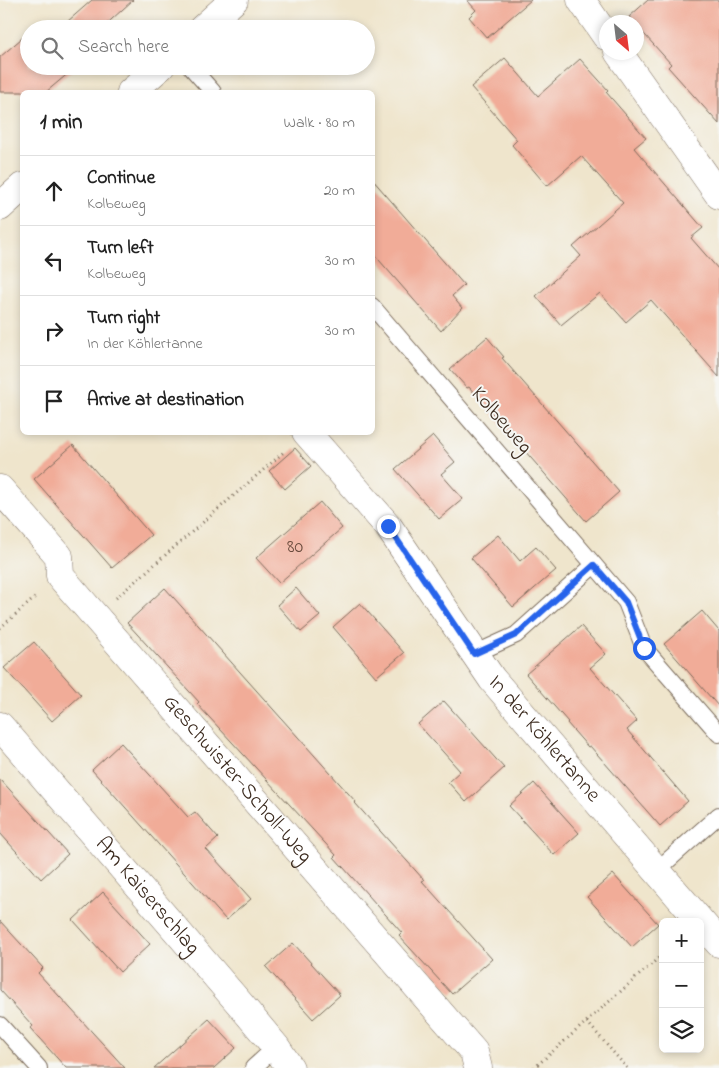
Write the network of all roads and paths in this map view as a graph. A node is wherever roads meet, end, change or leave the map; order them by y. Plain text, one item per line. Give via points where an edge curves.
1 (234, 0) edge
2 (581, 0) edge
3 (212, 20) edge
4 (599, 26) edge
5 (624, 60) edge
6 (151, 75) edge
7 (198, 75) edge
8 (133, 90) edge
9 (211, 90) edge
10 (20, 189) edge
11 (719, 195) edge
12 (0, 207) edge
13 (375, 310) edge
14 (304, 435) edge
15 (308, 435) edge
16 (0, 489) edge
17 (594, 565) junction
18 (60, 576) junction
19 (95, 617) junction
20 (0, 628) edge
21 (474, 654) junction
22 (0, 726) edge
23 (719, 734) edge
24 (719, 815) edge
25 (656, 871) junction
26 (719, 943) edge
27 (659, 958) edge
28 (586, 1022) junction
29 (0, 1024) edge
30 (283, 1058) edge
31 (38, 1068) edge
32 (253, 1068) edge
33 (478, 1068) edge
34 (534, 1068) edge
35 (627, 1068) edge

1 - 3 street
2 - 4 street
5 - 11 street
6 - 8 street
7 - 9 lane
10 - 12 street
13 - 17 lane, Kolbeweg
14 - 19 path
15 - 21 street, In der Köhlertanne via 388,526
16 - 18 street via 60,556
17 - 21 lane via 516,635
17 - 23 lane, Kolbeweg via 626,602 644,648
18 - 19 street, Geschwister-Scholl-Weg
18 - 20 path
19 - 33 street, Geschwister-Scholl-Weg via 474,1052
21 - 25 street, In der Köhlertanne
22 - 30 street, Am Kaiserschlag
24 - 25 lane
25 - 26 street, In der Köhlertanne
27 - 28 path
28 - 34 path
28 - 35 path
29 - 31 lane
30 - 32 lane

